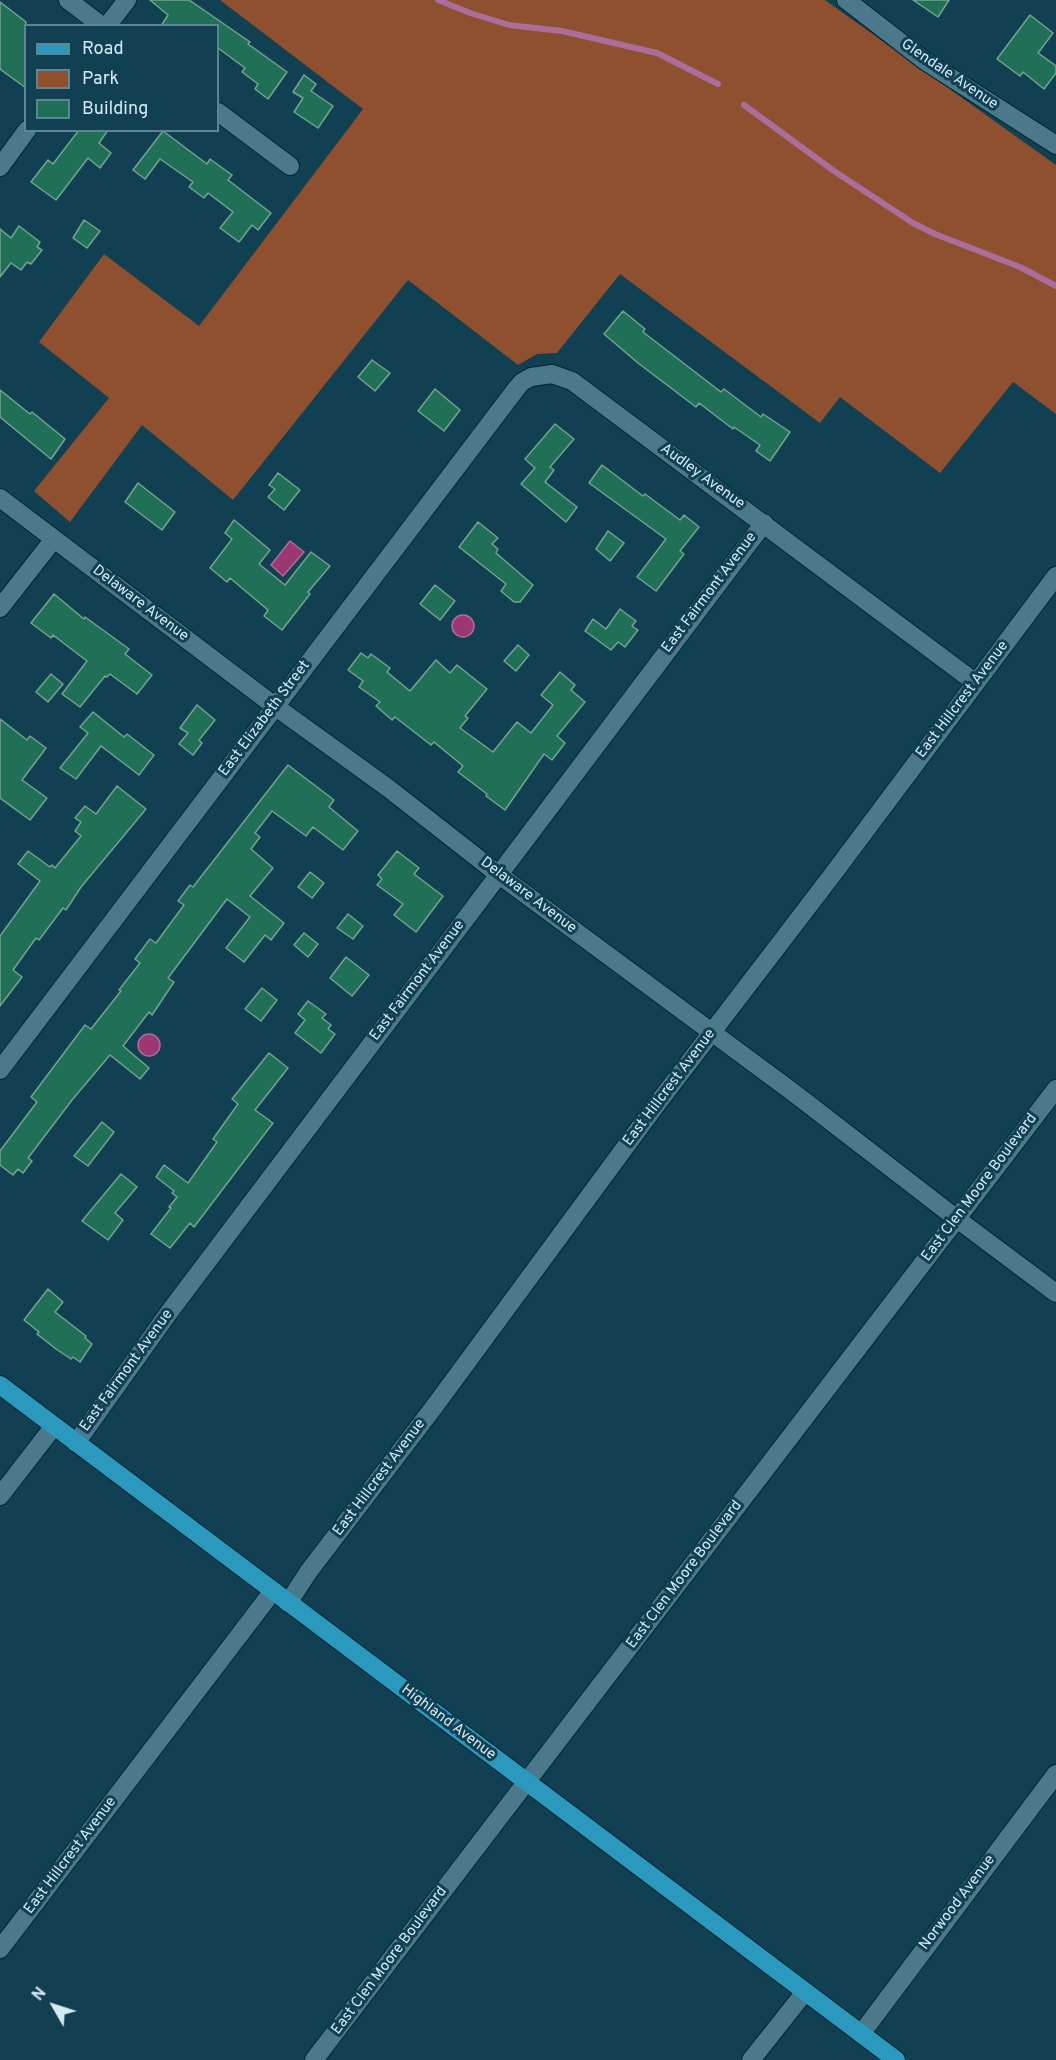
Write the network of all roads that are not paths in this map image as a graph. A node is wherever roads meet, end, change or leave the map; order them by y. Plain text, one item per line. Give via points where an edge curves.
1 (68, 0) edge
2 (127, 0) edge
3 (846, 0) edge
4 (99, 24) edge
5 (109, 24) edge
6 (219, 113) edge
7 (26, 132) edge
8 (1053, 136) edge
9 (290, 166) dead end
10 (0, 167) edge
11 (537, 375) joint
12 (0, 498) edge
13 (764, 523) junction
14 (54, 539) junction
15 (1056, 576) edge
16 (0, 608) edge
17 (976, 683) junction
18 (276, 707) junction
19 (498, 874) junction
20 (711, 1033) junction
21 (0, 1070) edge
22 (1056, 1089) edge
23 (957, 1219) junction
24 (1056, 1293) edge
25 (0, 1385) edge
26 (54, 1426) junction
27 (76, 1443) junction
28 (0, 1496) edge
29 (273, 1592) junction
30 (288, 1603) junction
31 (1056, 1774) edge
32 (527, 1782) junction
33 (0, 1949) edge
34 (805, 1992) junction
35 (861, 2034) junction
36 (314, 2060) edge
37 (751, 2060) edge
38 (896, 2060) edge

1 - 4 street
2 - 5 street
3 - 8 street, Glendale Avenue via 926,61
6 - 9 street
7 - 10 street
11 - 13 street, Audley Avenue via 552,374 572,381
11 - 18 street, East Elizabeth Street via 516,389
12 - 14 street, Delaware Avenue
13 - 17 street, Audley Avenue
13 - 19 street, East Fairmont Avenue
14 - 16 street
14 - 18 street, Delaware Avenue
15 - 17 street, East Hillcrest Avenue
17 - 20 street, East Hillcrest Avenue
18 - 19 street, Delaware Avenue
18 - 21 street, East Elizabeth Street
19 - 20 street, Delaware Avenue
19 - 27 street, East Fairmont Avenue via 170,1311
20 - 23 street, Delaware Avenue
20 - 30 street, East Hillcrest Avenue
22 - 23 street, East Clen Moore Boulevard
23 - 24 street, Delaware Avenue
23 - 32 street, East Clen Moore Boulevard
25 - 26 main road, Highland Avenue
26 - 27 main road, Highland Avenue
26 - 28 street
27 - 29 main road, Highland Avenue
29 - 30 main road, Highland Avenue
29 - 33 street, East Hillcrest Avenue
30 - 32 main road, Highland Avenue
31 - 35 street, Norwood Avenue
32 - 34 main road, Highland Avenue
32 - 36 street, East Clen Moore Boulevard
34 - 35 main road, Highland Avenue
34 - 37 street
35 - 38 main road, Highland Avenue

